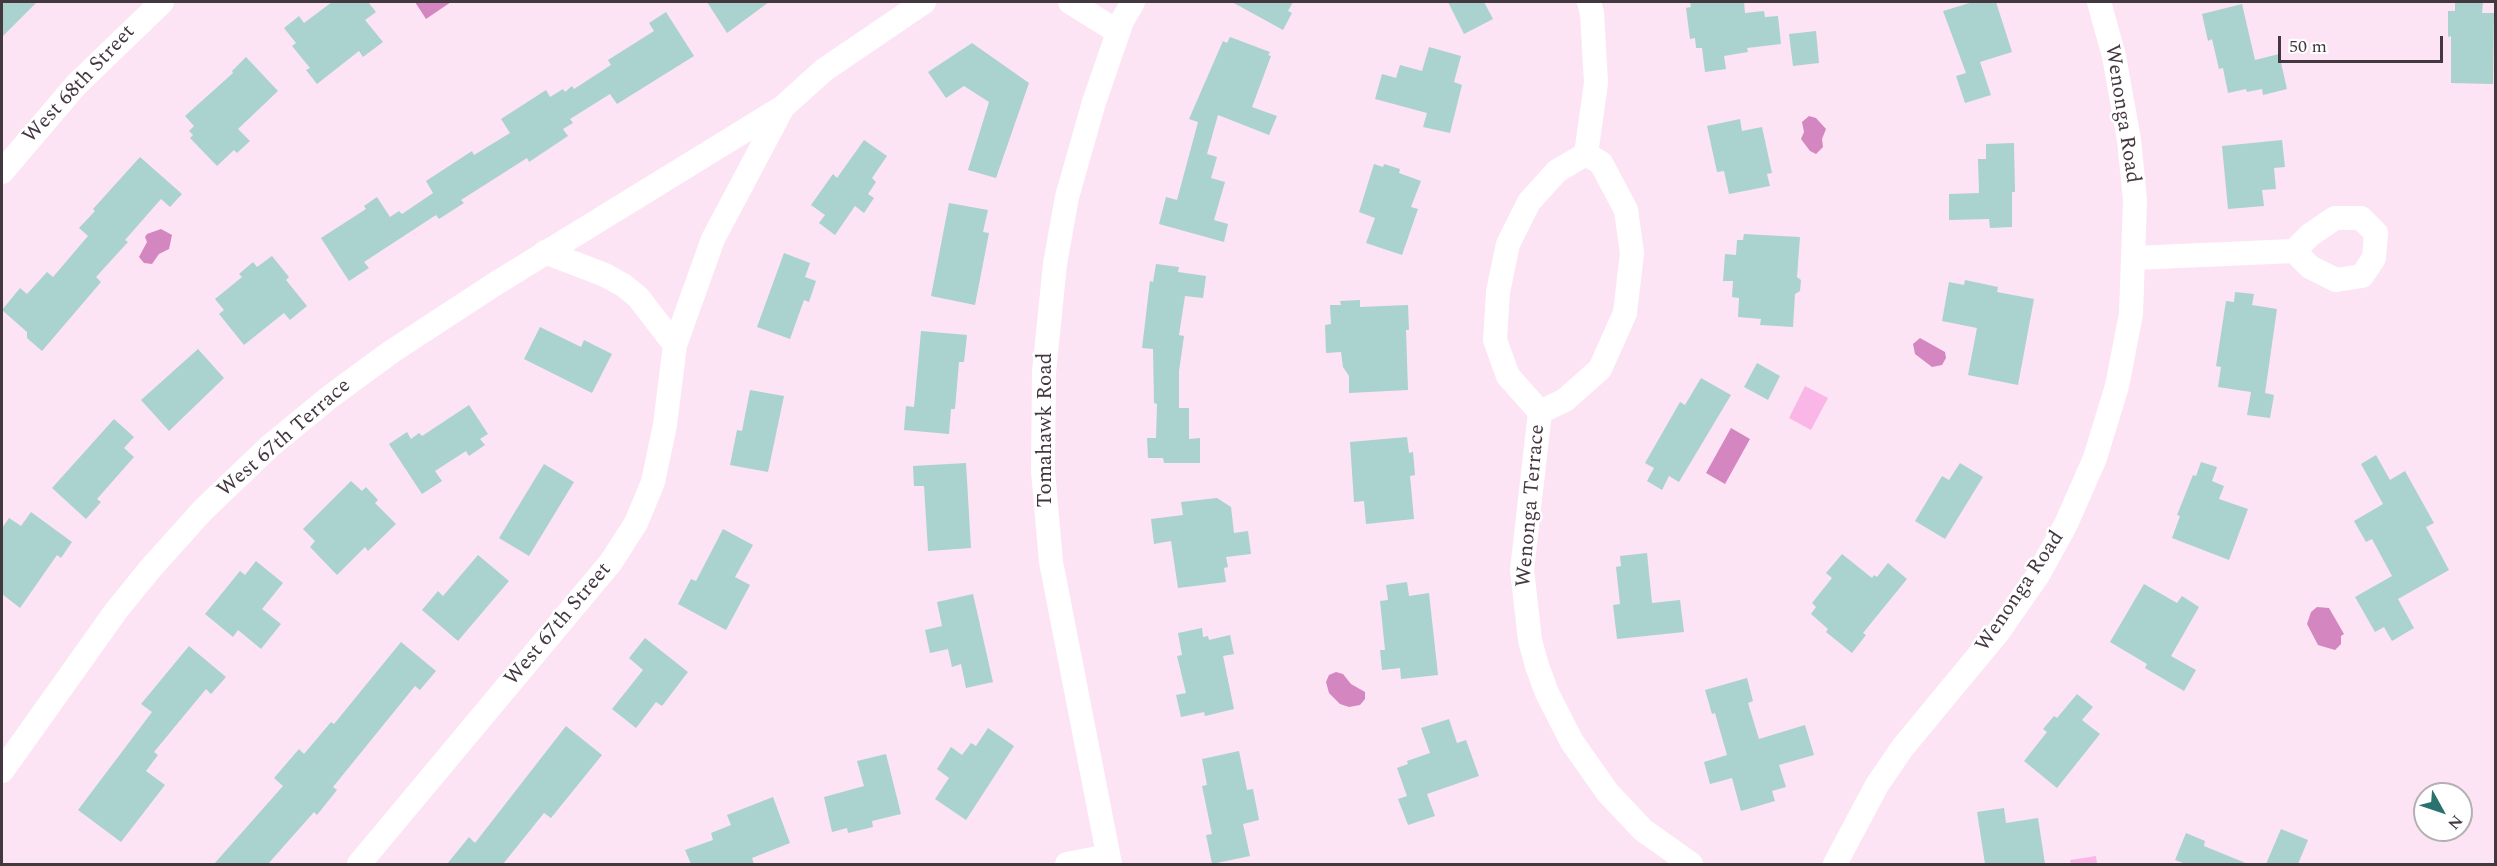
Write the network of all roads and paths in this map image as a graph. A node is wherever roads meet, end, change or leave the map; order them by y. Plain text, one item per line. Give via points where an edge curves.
1 (162, 2) edge
2 (924, 2) edge
3 (1070, 2) edge
4 (1132, 2) edge
5 (1589, 2) edge
6 (2099, 2) edge
7 (1118, 32) junction
8 (783, 107) junction
9 (1586, 154) junction
10 (2, 172) edge
11 (645, 191) joint
12 (2294, 251) dead end
13 (545, 252) junction
14 (2134, 258) junction
15 (675, 345) junction
16 (1540, 412) junction
17 (2, 771) edge
18 (1109, 860) edge
19 (359, 864) edge
20 (1067, 864) edge
21 (1691, 864) edge
22 (1835, 864) edge

1 - 10 street, West 68th Street via 76,85
2 - 8 street, West 67th Street via 824,70
3 - 7 street
4 - 7 street, Tomahawk Road
5 - 9 street via 1596,83
6 - 14 street, Wenonga Road via 2114,56 2129,140 2135,200
7 - 18 street, Tomahawk Road via 1067,197 1055,264 1044,382 1043,471 1051,562
8 - 11 street, West 67th Street
8 - 15 street, West 67th Street via 713,239
9 - 16 street, Wenonga Terrace via 1557,171 1529,202 1508,244 1498,292 1495,340 1508,376
9 - 16 street, Wenonga Terrace via 1601,164 1626,210 1632,253 1625,313 1600,369 1565,400
11 - 13 street, West 67th Terrace
12 - 14 street
13 - 15 street via 623,285 638,297
13 - 17 street, West 67th Terrace via 391,352 331,396 270,446 203,510 116,611
14 - 22 street, Wenonga Road via 2131,314 2117,386 2096,458 2066,524 2038,575 1999,631 1903,747
15 - 19 street, West 67th Street via 653,482 626,542
16 - 21 street, Wenonga Terrace via 1522,570 1537,666 1572,742 1608,793 1643,830
18 - 20 street

